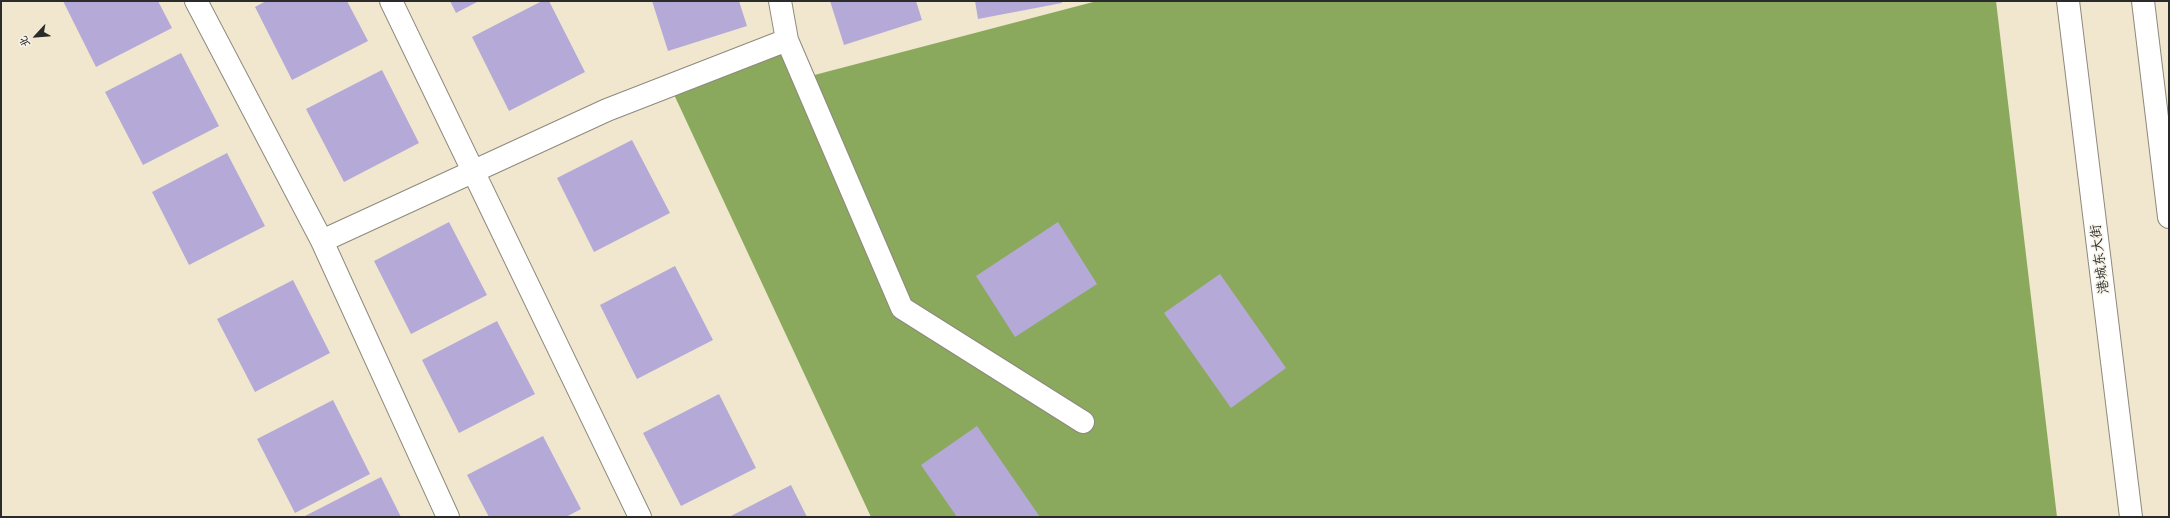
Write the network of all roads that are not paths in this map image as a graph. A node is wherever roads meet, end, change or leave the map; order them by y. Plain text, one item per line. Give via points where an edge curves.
1 (196, 1) edge
2 (391, 1) edge
3 (780, 1) edge
4 (2068, 1) edge
5 (2143, 1) edge
6 (787, 40) junction
7 (473, 171) junction
8 (2169, 217) edge
9 (322, 241) junction
10 (1083, 422) dead end
11 (448, 517) edge
12 (640, 517) edge
13 (2131, 517) edge

1 - 9 street
2 - 7 street
3 - 6 street
4 - 13 street, 港城东大街
5 - 8 street
6 - 7 street via 607,110
6 - 10 street via 902,308
7 - 9 street
7 - 12 street
9 - 11 street

